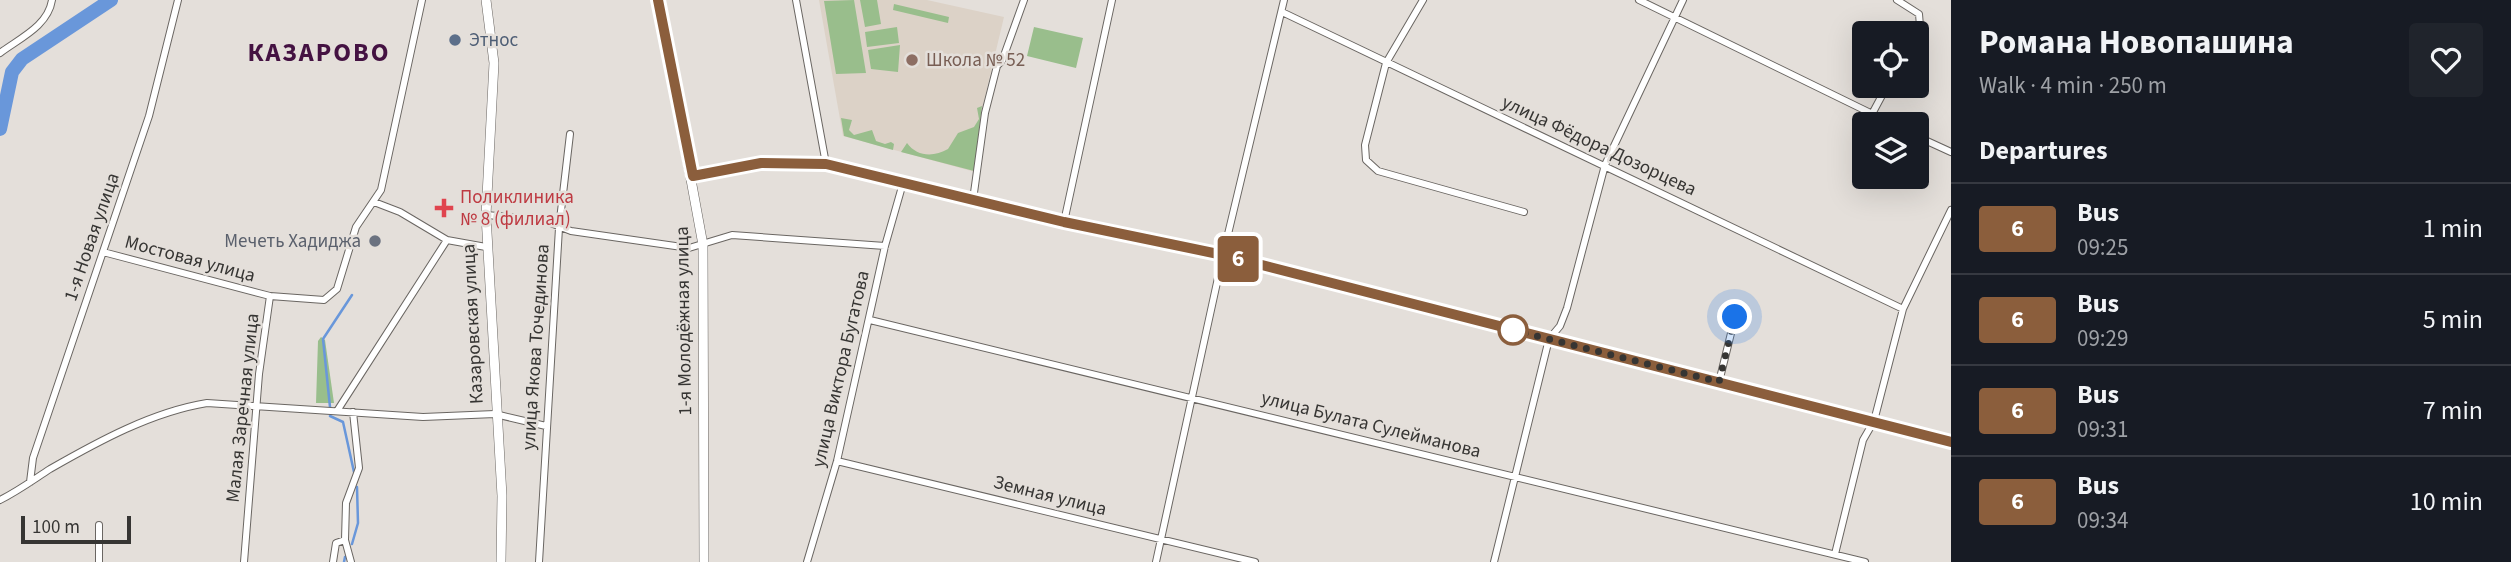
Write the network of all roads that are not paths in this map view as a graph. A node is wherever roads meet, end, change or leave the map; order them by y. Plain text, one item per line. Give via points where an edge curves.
1 (52, 0) edge
2 (178, 0) edge
3 (422, 0) edge
4 (486, 0) edge
5 (658, 0) edge
6 (796, 0) edge
7 (1024, 0) edge
8 (1112, 0) edge
9 (1284, 0) edge
10 (1423, 0) edge
11 (1639, 0) edge
12 (1683, 0) edge
13 (1897, 0) edge
14 (1282, 12) junction
15 (1675, 17) junction
16 (1920, 21) edge
17 (0, 53) edge
18 (1386, 63) junction
19 (1868, 112) edge
20 (570, 134) dead end
21 (1929, 142) edge
22 (1951, 152) edge
23 (826, 164) junction
24 (1605, 165) junction
25 (693, 176) junction
26 (903, 183) junction
27 (972, 200) junction
28 (374, 202) junction
29 (1951, 210) edge
30 (1524, 212) dead end
31 (486, 215) junction
32 (1064, 222) junction
33 (559, 228) junction
34 (447, 240) junction
35 (703, 245) junction
36 (885, 246) junction
37 (486, 247) junction
38 (103, 253) junction
39 (1223, 255) junction
40 (270, 296) junction
41 (1903, 309) junction
42 (1735, 317) dead end
43 (870, 320) junction
44 (1549, 339) junction
45 (1719, 382) junction
46 (1191, 399) junction
47 (258, 405) junction
48 (337, 411) junction
49 (353, 412) junction
50 (495, 414) junction
51 (1874, 421) junction
52 (546, 426) junction
53 (1951, 442) edge
54 (837, 461) junction
55 (1514, 477) junction
56 (30, 482) junction
57 (0, 500) edge
58 (99, 525) dead end
59 (345, 540) junction
60 (1161, 540) junction
61 (1835, 554) junction
62 (99, 562) edge
63 (244, 562) edge
64 (333, 562) edge
65 (351, 562) edge
66 (501, 562) edge
67 (539, 562) edge
68 (704, 562) edge
69 (807, 562) edge
70 (1156, 562) edge
71 (1255, 562) edge
72 (1494, 562) edge
73 (1865, 562) edge

1 - 17 street via 41,24
2 - 38 street, 1-я Новая улица via 149,116
3 - 28 street, Малая Заречная улица via 381,190
4 - 31 street, Казаровская улица via 494,63
5 - 25 street, 1-я Молодёжная улица
6 - 23 street
7 - 27 street via 1003,61 997,66
8 - 32 street
9 - 14 street
10 - 18 street
11 - 15 street
12 - 15 street
13 - 16 street via 1919,14
14 - 18 street, улица Фёдора Дозорцева
14 - 39 street
15 - 19 street
15 - 24 street
18 - 24 street, улица Фёдора Дозорцева
18 - 30 street via 1365,145 1366,160 1378,171
20 - 33 street, улица Якова Точединова
21 - 22 street
23 - 25 street via 761,163
23 - 26 street
24 - 41 street, улица Фёдора Дозорцева
24 - 44 street via 1567,307
25 - 35 street, 1-я Молодёжная улица
26 - 27 street
26 - 36 street, улица Виктора Бугатова
27 - 32 street
28 - 34 street
28 - 40 street, Малая Заречная улица via 356,227 330,298
29 - 41 street
31 - 33 street via 543,220
31 - 37 street, Казаровская улица
32 - 39 street
33 - 35 street via 689,248
33 - 52 street, улица Якова Точединова
34 - 37 street
34 - 48 street
35 - 36 street via 732,235 758,235
35 - 68 street, 1-я Молодёжная улица
36 - 43 street, улица Виктора Бугатова
37 - 50 street, Казаровская улица
38 - 40 street, Мостовая улица
38 - 56 street, 1-я Новая улица via 33,458
39 - 44 street
39 - 46 street
40 - 47 street, Малая Заречная улица
41 - 51 street
42 - 45 street
43 - 46 street, улица Булата Сулейманова
43 - 54 street, улица Виктора Бугатова
44 - 45 street
44 - 55 street
45 - 51 street
46 - 55 street, улица Булата Сулейманова
46 - 60 street
47 - 48 street
47 - 56 street via 208,403 177,408
47 - 63 street, Малая Заречная улица
48 - 49 street
49 - 50 street via 423,417
49 - 59 street via 359,468 346,503
50 - 52 street
50 - 66 street, Казаровская улица via 502,496
51 - 53 street
51 - 61 street via 1863,440
52 - 67 street, улица Якова Точединова
54 - 60 street, Земная улица
54 - 69 street, улица Виктора Бугатова
55 - 61 street, улица Булата Сулейманова
55 - 72 street
56 - 57 street
58 - 62 street
59 - 64 street via 336,542
59 - 65 street
60 - 70 street
60 - 71 street, Земная улица
61 - 73 street, улица Булата Сулейманова

